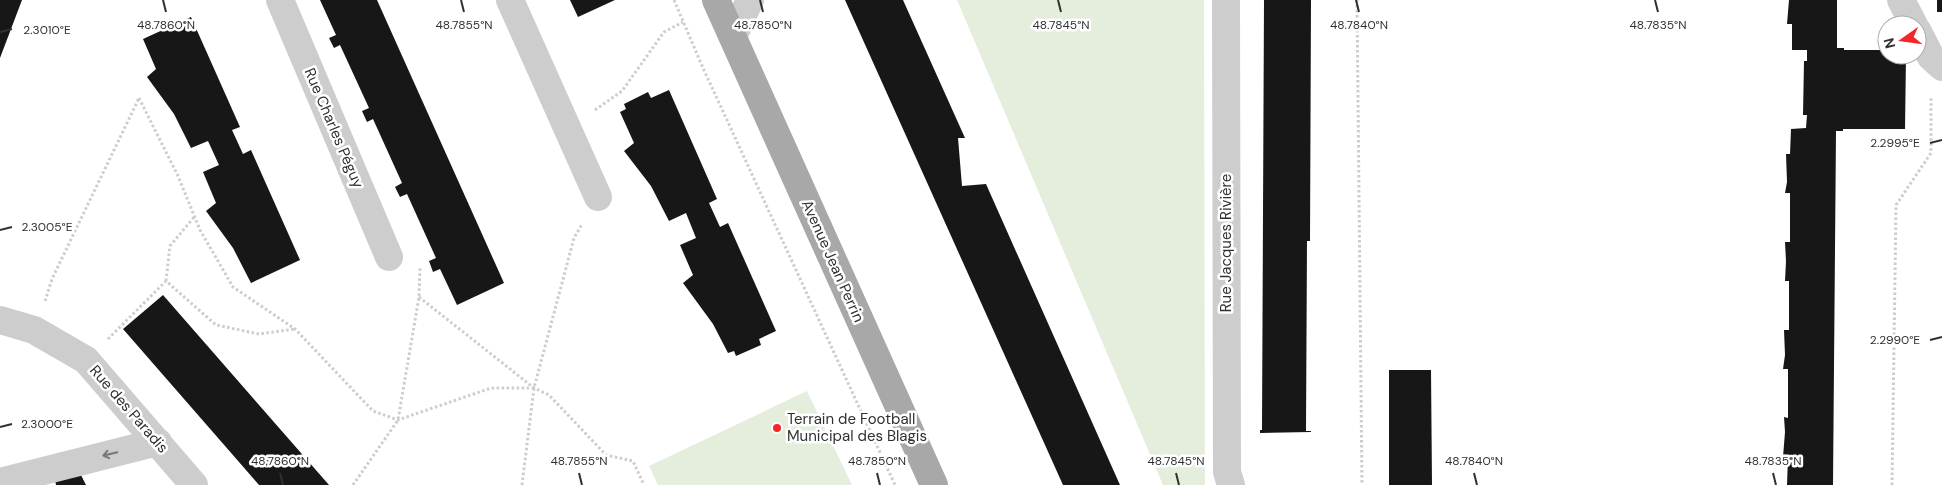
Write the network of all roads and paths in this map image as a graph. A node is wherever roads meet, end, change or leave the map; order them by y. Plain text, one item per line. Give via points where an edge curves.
1 (280, 0) edge
2 (510, 0) edge
3 (674, 0) edge
4 (716, 0) edge
5 (750, 0) edge
6 (1226, 0) edge
7 (1357, 0) edge
8 (1901, 0) edge
9 (1909, 15) edge
10 (683, 22) junction
11 (733, 37) junction
12 (1927, 46) edge
13 (1937, 62) edge
14 (568, 130) junction
15 (598, 196) joint
16 (195, 216) junction
17 (401, 259) joint
18 (166, 281) junction
19 (419, 297) junction
20 (0, 320) edge
21 (295, 329) junction
22 (34, 330) junction
23 (86, 360) junction
24 (534, 388) junction
25 (398, 420) junction
26 (158, 442) junction
27 (0, 482) edge
28 (194, 485) edge
29 (353, 485) edge
30 (522, 485) edge
31 (644, 485) edge
32 (895, 485) edge
33 (934, 485) edge
34 (1231, 485) edge
35 (1362, 485) edge
36 (1892, 485) edge

1 - 17 street, Rue Charles Péguy
2 - 14 street
3 - 10 path
4 - 11 main road, Avenue Jean Perrin
5 - 11 street
6 - 34 street, Rue Jacques Rivière via 1227,472
7 - 35 path
8 - 9 street
10 - 14 path via 664,32 622,91
10 - 32 path
11 - 33 main road, Avenue Jean Perrin
12 - 13 street
13 - 36 path via 1930,153 1896,205
14 - 15 street
15 - 24 path via 574,238
16 - 18 path via 170,246
16 - 21 path via 233,286
16 - 22 path via 139,98 52,279
17 - 19 path via 421,267
18 - 21 path via 216,325 259,334
18 - 23 path
19 - 24 path
19 - 25 path
20 - 22 street, Rue des Paradis
21 - 25 path via 373,411
22 - 23 street, Rue des Paradis
23 - 26 street, Rue des Paradis
24 - 25 path via 491,388
24 - 30 path
24 - 31 path via 549,395 606,455 633,461
25 - 29 path
26 -> 27 street
26 - 28 street, Rue des Paradis

